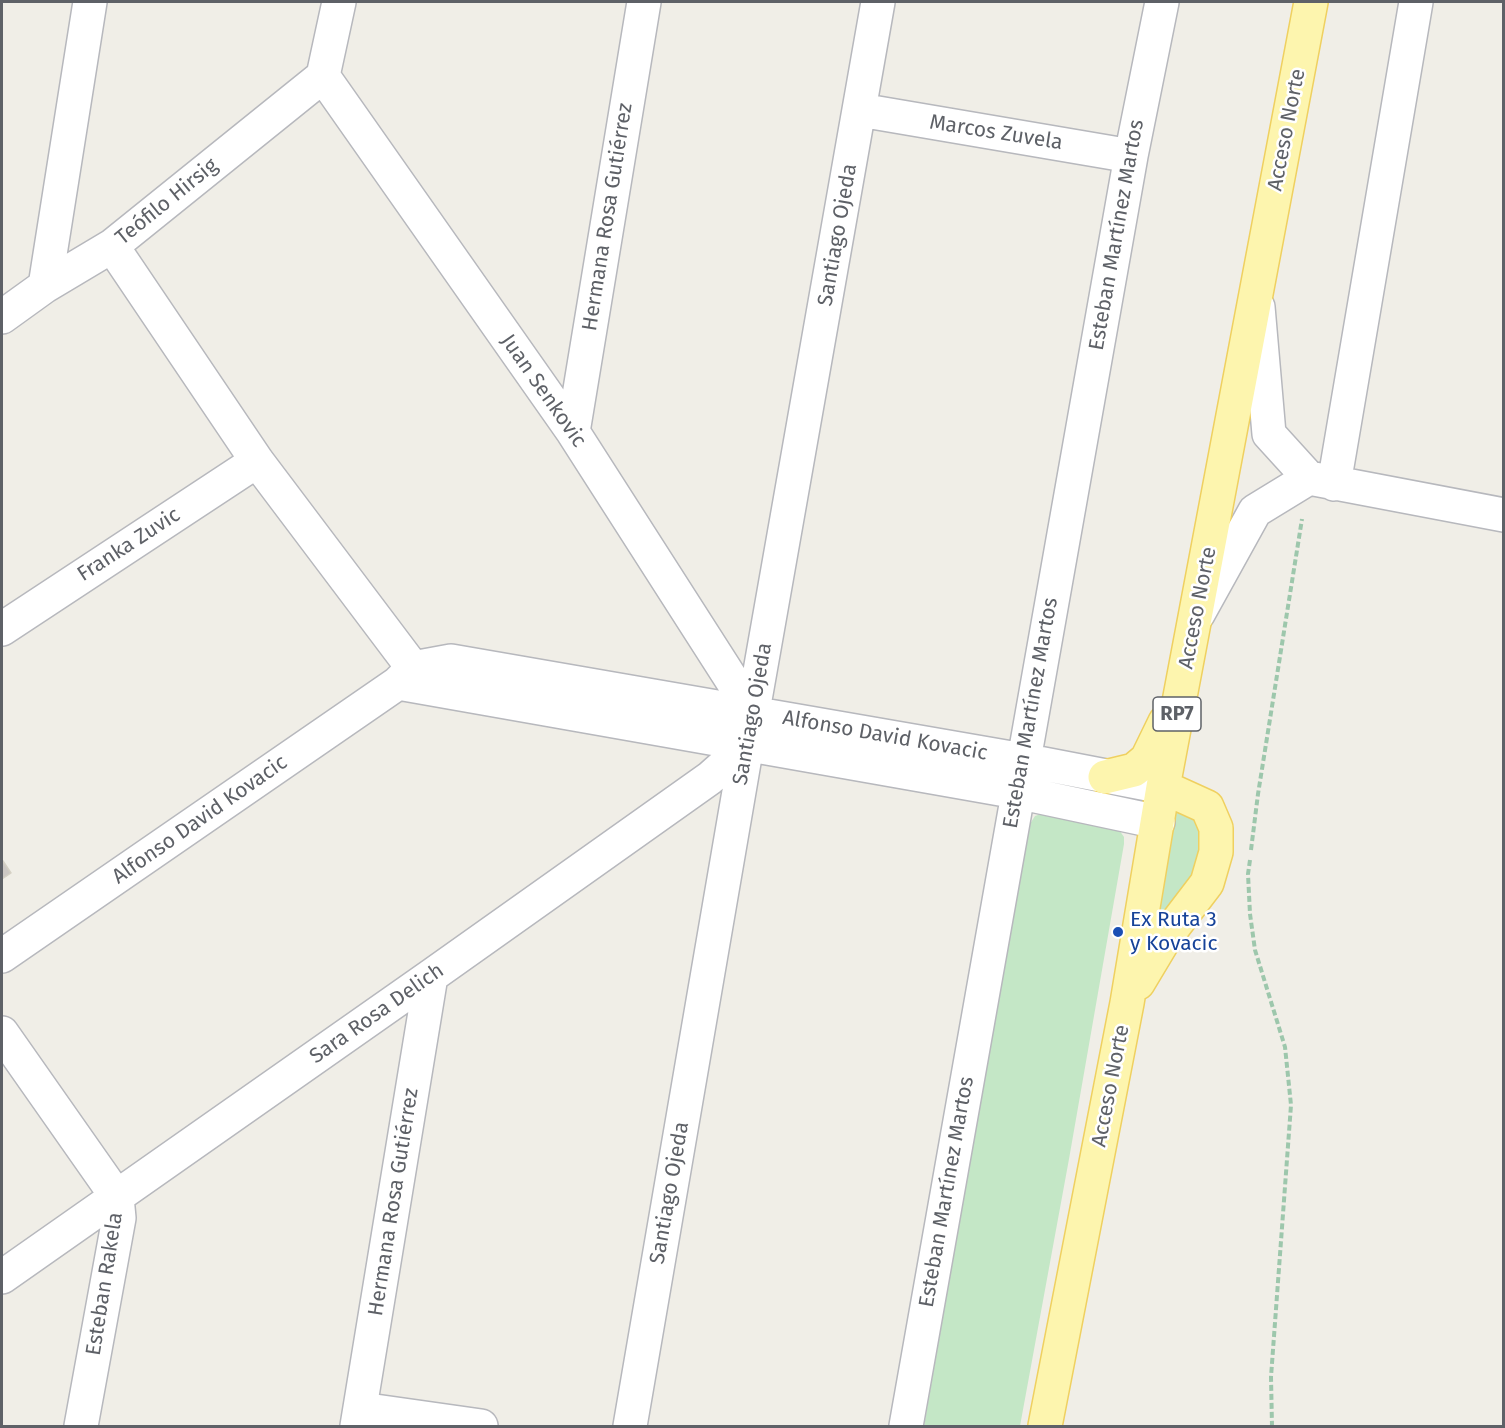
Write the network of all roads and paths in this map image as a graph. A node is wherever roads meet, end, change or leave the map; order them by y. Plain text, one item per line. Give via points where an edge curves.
1 (90, 2) edge
2 (339, 2) edge
3 (644, 2) edge
4 (878, 2) edge
5 (1162, 2) edge
6 (1311, 2) edge
7 (1416, 2) edge
8 (323, 76) junction
9 (860, 110) junction
10 (1131, 156) junction
11 (111, 246) junction
12 (45, 286) junction
13 (1257, 294) junction
14 (2, 317) edge
15 (573, 432) junction
16 (257, 461) junction
17 (1321, 481) junction
18 (1503, 515) edge
19 (1197, 615) junction
20 (2, 629) edge
21 (405, 676) junction
22 (1183, 685) junction
23 (753, 713) junction
24 (747, 744) junction
25 (1023, 760) junction
26 (1105, 777) junction
27 (1163, 788) junction
28 (1017, 792) junction
29 (1158, 822) junction
30 (2, 956) edge
31 (431, 976) junction
32 (1127, 1003) junction
33 (2, 1033) edge
34 (117, 1197) junction
35 (2, 1277) edge
36 (359, 1418) edge
37 (81, 1426) edge
38 (481, 1426) edge
39 (630, 1426) edge
40 (906, 1426) edge
41 (1045, 1426) edge
42 (1272, 1426) edge

1 - 12 street
2 - 8 street
3 - 15 street, Hermana Rosa Gutiérrez
4 - 9 street, Santiago Ojeda
5 - 10 street, Esteban Martínez Martos
6 - 13 main road, Acceso Norte / RP7
7 - 17 street
8 - 11 street, Teófilo Hirsig
8 - 15 street, Juan Senkovic
9 - 10 street, Marcos Zuvela
9 - 23 street, Santiago Ojeda
10 - 25 street, Esteban Martínez Martos
11 - 12 street, Teófilo Hirsig
11 - 16 street
12 - 14 street, Teófilo Hirsig
13 - 17 street via 1269,434
13 - 19 main road, Acceso Norte / RP7
15 - 23 street, Juan Senkovic
16 - 20 street, Franka Zuvic
16 - 21 street
17 - 18 street
17 - 19 street via 1255,511
17 - 42 path via 1258,794 1248,874 1255,950 1285,1047 1291,1105 1271,1377
19 - 22 main road, Acceso Norte / RP7
21 - 23 street, Alfonso David Kovacic via 451,662
21 - 24 street, Alfonso David Kovacic
21 - 30 street, Alfonso David Kovacic
22 - 26 main road via 1147,759 1134,771
22 - 27 main road, Acceso Norte / RP7
23 - 24 street, Santiago Ojeda
23 - 25 street, Alfonso David Kovacic
24 - 28 street, Alfonso David Kovacic
24 - 31 street, Sara Rosa Delich via 710,778
24 - 39 street, Santiago Ojeda
25 - 26 street, Alfonso David Kovacic
25 - 28 street, Esteban Martínez Martos
26 - 27 street, Alfonso David Kovacic
27 - 29 main road, Acceso Norte / RP7
27 - 32 main road via 1207,807 1216,828 1216,852 1207,883 1165,938
28 - 29 street, Alfonso David Kovacic
28 - 40 street, Esteban Martínez Martos
29 - 32 main road, Acceso Norte / RP7
31 - 34 street, Sara Rosa Delich
31 - 36 street, Hermana Rosa Gutiérrez
32 - 41 main road, Acceso Norte / RP7
33 - 34 street, Esteban Rakela
34 - 35 street, Sara Rosa Delich
34 - 37 street, Esteban Rakela via 119,1218
36 - 38 street

